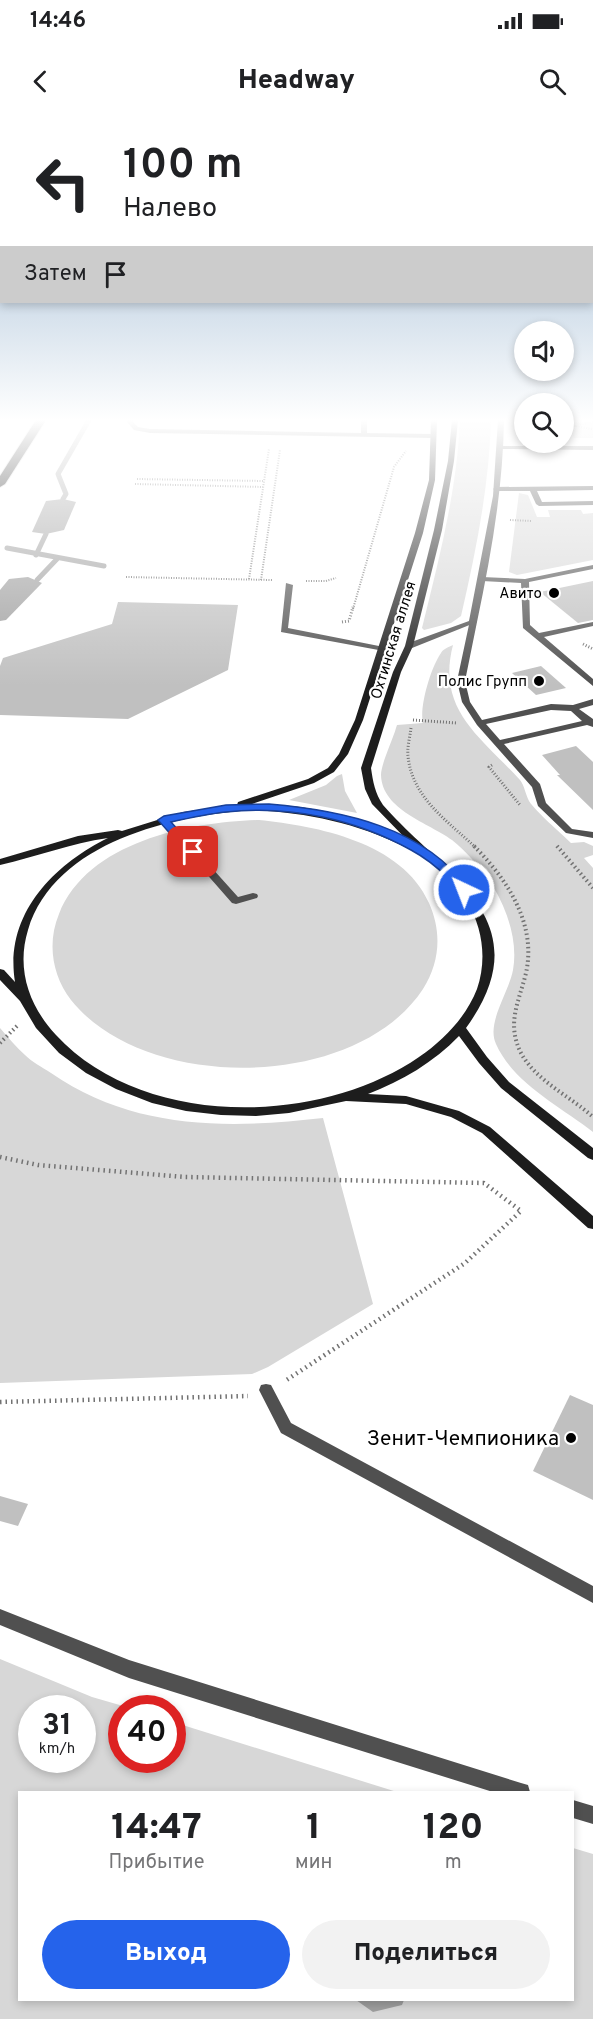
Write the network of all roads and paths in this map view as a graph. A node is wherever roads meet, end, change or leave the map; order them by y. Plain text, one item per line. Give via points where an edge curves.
1 (260, 509) edge
2 (271, 509) edge
3 (382, 509) edge
4 (425, 509) edge
5 (442, 509) edge
6 (493, 509) edge
7 (593, 567) edge
8 (126, 577) dead end
9 (336, 578) dead end
10 (249, 579) junction
11 (482, 579) junction
12 (261, 580) junction
13 (280, 580) dead end
14 (302, 580) dead end
15 (525, 581) junction
16 (290, 585) dead end
17 (473, 622) junction
18 (338, 623) dead end
19 (593, 624) edge
20 (538, 636) junction
21 (583, 644) dead end
22 (409, 646) junction
23 (384, 649) junction
24 (593, 649) edge
25 (593, 683) edge
26 (593, 702) edge
27 (573, 708) junction
28 (413, 720) dead end
29 (592, 723) edge
30 (482, 725) junction
31 (497, 743) junction
32 (226, 809) junction
33 (164, 820) junction
34 (129, 832) junction
35 (593, 835) edge
36 (425, 853) junction
37 (0, 862) edge
38 (253, 896) dead end
39 (0, 973) edge
40 (24, 998) junction
41 (460, 1028) junction
42 (342, 1098) junction
43 (593, 1155) edge
44 (0, 1157) edge
45 (593, 1224) edge
46 (266, 1390) junction
47 (0, 1402) edge
48 (593, 1595) edge
49 (0, 1617) edge
50 (518, 1791) edge
51 (574, 1809) edge
52 (593, 1815) edge

1 - 10 path
2 - 12 path
3 - 18 path via 349,621
4 - 23 street, Охтинская аллея
5 - 22 street, Охтинская аллея
6 - 11 street
7 - 15 street
8 - 10 path
9 - 14 path
10 - 12 path
11 - 15 street
11 - 17 street
12 - 13 path
15 - 20 street via 526,626
16 - 23 street via 284,630
17 - 22 street
17 - 30 street via 461,681 466,702
19 - 20 street
20 - 25 street
21 - 24 path
22 - 36 street, Охтинская аллея via 396,672 366,768 376,803
23 - 32 street, Охтинская аллея via 359,720 331,770 301,785
26 - 27 street
27 - 29 street
27 - 30 street via 550,707
28 - 30 path
29 - 31 street
30 - 31 street
31 - 35 street via 537,786 541,804 569,831
32 - 33 street
32 - 36 street via 269,807 322,813 392,834
33 - 34 street
33 - 38 street via 236,901
34 - 37 street via 78,839
34 - 40 street via 75,862 37,902 18,948
36 - 41 street via 453,876 474,903 486,933 488,965 479,997
39 - 40 street
40 - 42 street via 53,1042 86,1069 129,1090 179,1104 234,1111 289,1109
41 - 42 street via 430,1057 390,1081
41 - 43 street via 505,1084
42 - 45 street via 406,1100 455,1114 486,1130
44 - 46 path via 38,1165 185,1178 484,1183 521,1211 465,1263 291,1378
46 - 47 path via 252,1396
46 - 48 street via 286,1428
49 - 50 street via 129,1669
51 - 52 street

